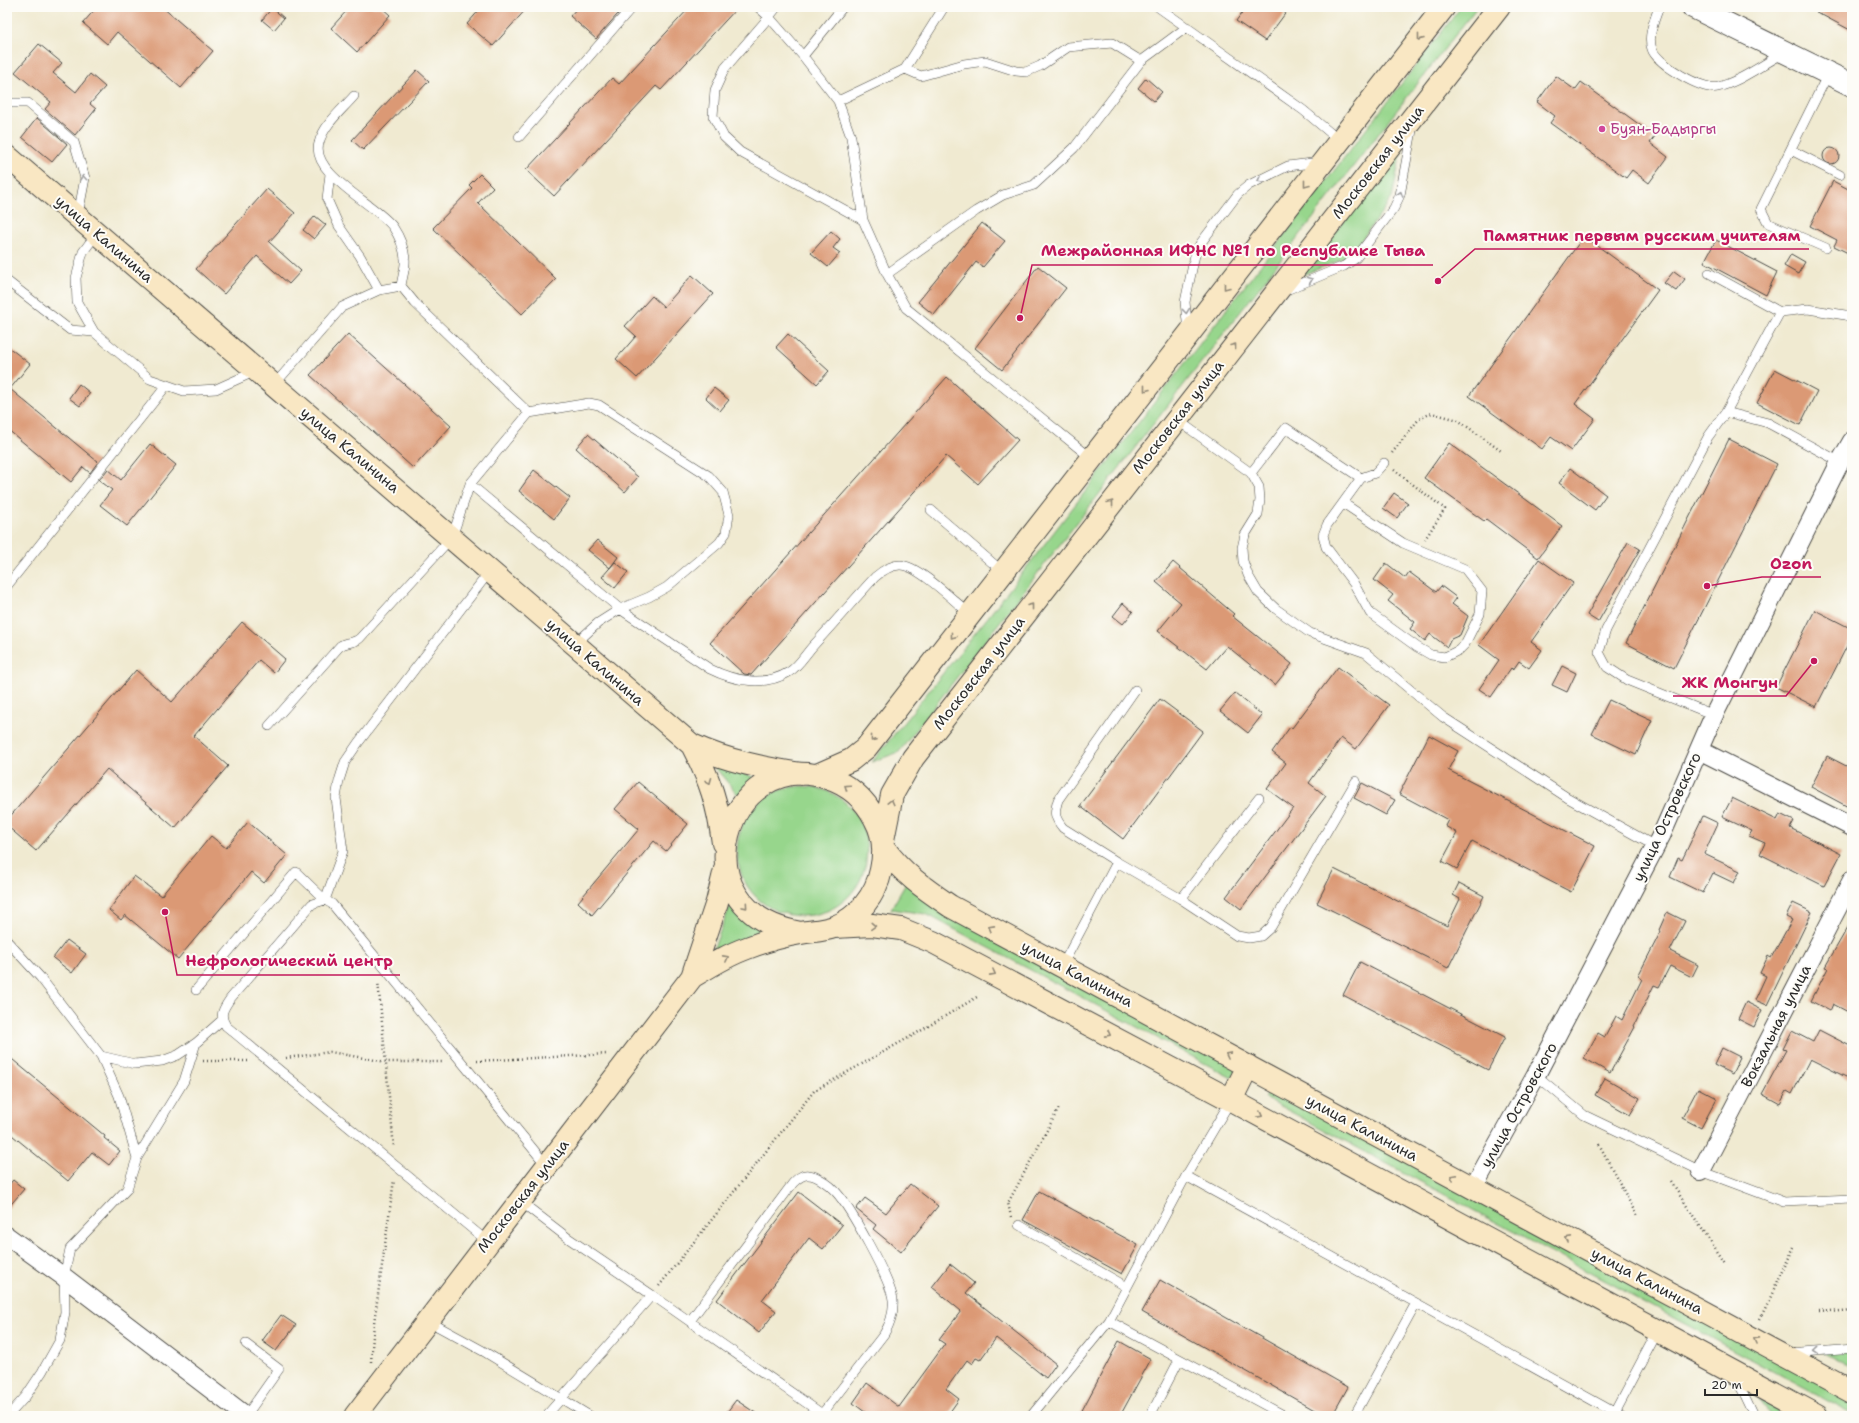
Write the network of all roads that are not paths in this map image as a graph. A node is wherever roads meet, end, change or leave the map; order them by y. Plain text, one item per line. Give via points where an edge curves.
1 (632, 7) edge
2 (758, 7) edge
3 (777, 7) edge
4 (843, 7) edge
5 (944, 7) edge
6 (1158, 7) edge
7 (1444, 7) edge
8 (1499, 7) edge
9 (1659, 7) edge
10 (1693, 7) edge
11 (769, 18) junction
12 (1187, 27) junction
13 (1785, 52) junction
14 (803, 56) junction
15 (1141, 61) junction
16 (905, 69) junction
17 (1828, 74) junction
18 (1852, 85) edge
19 (354, 96) dead end
20 (838, 101) junction
21 (7, 103) edge
22 (1414, 116) junction
23 (519, 137) dead end
24 (1340, 141) junction
25 (1791, 150) junction
26 (7, 156) edge
27 (1323, 162) junction
28 (330, 174) junction
29 (1840, 175) dead end
30 (78, 216) junction
31 (863, 220) junction
32 (97, 233) junction
33 (1826, 248) dead end
34 (1709, 273) dead end
35 (887, 274) junction
36 (7, 282) edge
37 (401, 286) junction
38 (379, 290) junction
39 (1274, 296) junction
40 (1780, 312) junction
41 (1852, 318) edge
42 (94, 332) junction
43 (1188, 335) junction
44 (257, 370) junction
45 (167, 385) junction
46 (274, 386) junction
47 (1726, 412) junction
48 (529, 413) junction
49 (1176, 420) junction
50 (1852, 441) edge
51 (1091, 458) junction
52 (1840, 462) junction
53 (1384, 463) road end
54 (1251, 473) junction
55 (1361, 478) junction
56 (470, 484) junction
57 (1343, 503) junction
58 (931, 510) dead end
59 (452, 537) junction
60 (490, 571) junction
61 (1003, 572) junction
62 (7, 586) edge
63 (620, 609) junction
64 (970, 614) junction
65 (574, 644) junction
66 (1136, 690) dead end
67 (1714, 715) junction
68 (269, 726) dead end
69 (692, 745) junction
70 (1699, 750) junction
71 (809, 775) junction
72 (1356, 780) dead end
73 (1259, 798) dead end
74 (1852, 827) edge
75 (883, 844) junction
76 (1655, 846) junction
77 (725, 860) junction
78 (1117, 862) junction
79 (1852, 880) edge
80 (1181, 899) junction
81 (325, 900) junction
82 (834, 927) junction
83 (801, 933) junction
84 (7, 941) edge
85 (1062, 966) junction
86 (692, 977) junction
87 (196, 990) dead end
88 (222, 1020) junction
89 (196, 1043) junction
90 (101, 1056) junction
91 (1248, 1066) junction
92 (1536, 1074) junction
93 (1231, 1100) junction
94 (137, 1158) junction
95 (546, 1166) junction
96 (1701, 1171) junction
97 (1186, 1176) junction
98 (1473, 1188) junction
99 (1852, 1199) edge
100 (520, 1201) junction
101 (1019, 1225) road end
102 (7, 1236) edge
103 (488, 1242) junction
104 (64, 1277) junction
105 (1127, 1287) junction
106 (652, 1294) junction
107 (1416, 1303) junction
108 (428, 1321) junction
109 (690, 1321) junction
110 (1109, 1321) junction
111 (1658, 1330) junction
112 (246, 1344) dead end
113 (1852, 1349) edge
114 (1782, 1355) junction
115 (1179, 1360) junction
116 (1732, 1370) junction
117 (1852, 1392) edge
118 (560, 1398) junction
119 (1618, 1414) edge
120 (823, 1415) edge
121 (8, 1416) edge
122 (246, 1416) edge
123 (355, 1416) edge
124 (546, 1416) edge
125 (590, 1416) edge
126 (1031, 1416) edge
127 (1150, 1416) edge
128 (1285, 1416) edge
129 (1354, 1416) edge
130 (1754, 1416) edge
131 (1817, 1416) edge

1 - 23 lane
2 - 11 lane
3 - 11 lane
4 - 14 lane
5 - 16 lane
6 - 12 lane
7 -> 24 main road
8 - 22 main road, Московская улица
9 - 13 lane via 1651,30 1651,48 1663,64 1700,85 1717,87 1737,79
10 - 13 street
11 - 14 lane
11 - 31 lane via 726,68 715,90 713,116 724,137 740,152
12 - 15 lane
12 - 24 lane via 1303,110
13 - 17 street
14 - 20 lane
15 - 16 lane via 1112,43 1068,47 1040,66 1026,72 985,61 922,76
15 - 35 lane via 1074,148 1034,185 1003,195 976,211
16 - 20 lane
17 - 18 street
17 - 25 lane
19 - 28 lane via 324,131 318,144 320,158
20 - 31 lane via 851,137
30 -> 21 lane via 85,178 74,142 28,104
22 - 39 main road, Московская улица
39 -> 22 lane via 1344,266 1356,258 1394,208 1400,196
24 - 27 main road
25 - 29 lane
25 - 33 lane via 1761,209 1768,223
26 - 30 main road, улица Калинина
27 -> 43 main road
27 -> 43 lane via 1288,166 1250,185 1200,244 1195,255 1185,302
28 - 37 lane via 392,226 400,241 405,260
28 - 38 lane via 327,199 339,226
30 - 32 main road, улица Калинина
31 - 35 lane
32 - 42 lane via 83,252 76,278 76,302
32 - 44 main road, улица Калинина
34 - 40 lane
35 - 51 lane via 906,308
36 - 42 lane via 70,330
37 - 38 lane
37 - 48 lane via 415,303
38 - 46 lane via 342,307
49 -> 39 main road, Московская улица
40 - 41 lane via 1808,309
40 - 47 lane
42 - 45 lane via 150,379
43 -> 51 main road
44 - 45 lane via 216,389 184,391
44 - 46 main road, улица Калинина
45 - 62 lane
46 - 59 main road, улица Калинина
47 - 52 lane via 1768,423
47 - 67 lane via 1708,437 1606,630 1599,652 1608,667 1627,680
48 - 56 lane
48 - 63 lane via 589,403 599,405 699,468 723,492 729,515 728,526 719,543 667,587
49 - 54 lane
75 -> 49 main road, Московская улица via 892,795 913,758
50 - 52 street, улица Островского
51 - 61 main road
52 - 67 street, улица Островского
53 - 55 lane via 1375,473
54 - 55 lane via 1286,428
54 - 76 lane via 1259,486 1260,500 1258,514 1245,535 1242,548 1243,562 1258,592 1276,609 1310,633 1366,653 1443,716 1568,798
55 - 57 lane
56 - 59 lane
56 - 63 lane
57 - 57 lane via 1323,535 1326,546 1354,584 1370,613 1431,655 1445,657 1459,650 1465,644 1480,614 1482,591 1465,569 1403,543
58 - 61 lane
59 - 60 main road, улица Калинина
59 - 68 lane via 360,638 340,646
60 - 65 main road, улица Калинина
60 - 81 lane via 345,762 336,798 343,851
61 - 64 main road
63 - 64 lane via 710,669 725,677 741,681 768,679 790,672 886,568 908,566
63 - 65 lane via 598,623
64 -> 71 main road via 866,748 851,760
65 - 69 main road, улица Калинина
66 - 78 lane via 1058,800 1055,811 1056,820 1063,828
67 - 70 street, улица Островского
69 - 71 main road, улица Калинина via 735,761
69 -> 77 main road, улица Калинина via 714,792
70 - 74 street
70 - 76 street, улица Островского
75 -> 71 main road, улица Калинина via 879,826 869,808 856,793 839,782
71 - 77 main road via 781,777 762,786 747,799 735,815 727,834
72 - 80 lane via 1271,927 1261,936 1237,936
73 - 80 lane
75 - 82 main road, Московская улица via 884,858 879,880 869,900 854,916
85 -> 75 main road, улица Калинина via 950,906 922,888 904,872
76 - 92 street, улица Островского
77 -> 83 main road via 730,882 739,899 751,912 782,930
77 - 86 main road, Московская улица via 717,902
78 - 80 lane
78 - 85 lane
79 - 96 street, Вокзальная улица
81 - 87 lane via 296,872
81 - 88 lane via 312,904 230,999 222,1012
81 - 95 lane via 332,904
82 - 83 main road
82 -> 93 main road via 872,925 901,929 933,942
86 -> 83 main road, Московская улица via 730,955
84 - 90 lane via 40,977
91 -> 85 main road, улица Калинина
86 - 95 main road, Московская улица
88 - 89 lane
88 - 103 lane via 267,1061
89 - 90 lane via 178,1055 162,1061 135,1064
89 - 94 lane via 184,1081
90 - 94 lane via 119,1096
91 - 93 main road
98 -> 91 main road, улица Калинина
92 - 96 lane via 1584,1115
92 - 98 street, улица Островского
93 - 97 lane
93 -> 111 main road
94 - 104 lane via 127,1189 70,1248
95 - 100 main road, Московская улица
96 - 99 lane via 1784,1202
97 - 105 lane
97 - 107 lane
114 -> 98 main road, улица Калинина
100 - 103 main road, Московская улица
100 - 106 lane via 568,1238
101 - 105 lane
102 - 104 street
103 - 108 main road, Московская улица
104 - 121 lane via 65,1312 60,1340 26,1396
104 - 122 street
105 - 110 lane
106 - 109 lane
106 - 118 lane
107 - 119 lane
107 - 129 lane
108 - 118 lane
108 - 123 main road, Московская улица
109 - 120 lane
109 - 120 lane via 793,1183 799,1177 808,1174 816,1177 836,1192 852,1214 889,1285 893,1299 890,1324 884,1334
110 - 115 lane
110 - 126 lane
111 - 116 main road
111 - 119 lane
112 - 122 lane via 279,1369
113 -> 114 lane
114 - 117 main road, улица Калинина
115 - 127 lane
115 - 128 lane
116 - 130 lane
116 - 131 main road
118 - 124 lane
118 - 125 lane

